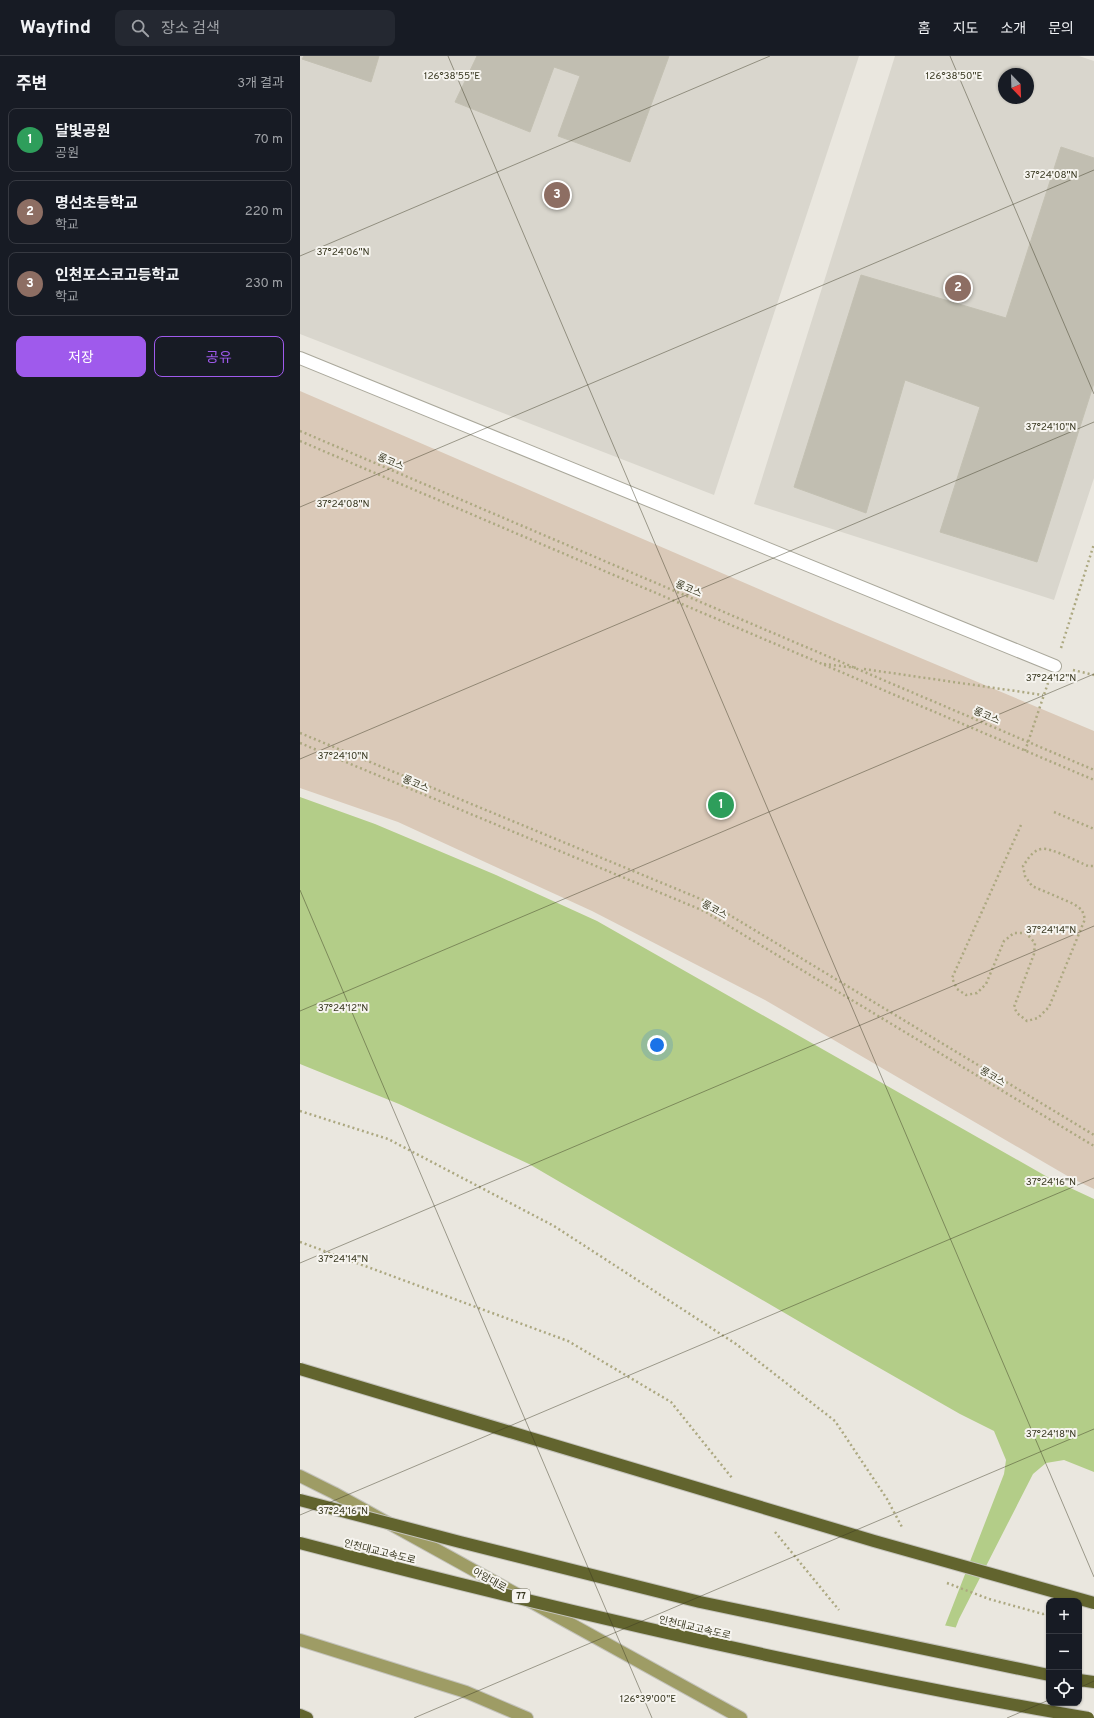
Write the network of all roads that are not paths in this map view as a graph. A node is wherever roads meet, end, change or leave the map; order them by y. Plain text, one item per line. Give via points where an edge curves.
1 (300, 358) edge
2 (1055, 666) road end
3 (300, 1369) edge
4 (300, 1476) edge
5 (300, 1500) edge
6 (300, 1543) edge
7 (1094, 1603) edge
8 (300, 1640) edge
9 (1046, 1674) edge
10 (1082, 1680) edge
11 (1094, 1682) edge
12 (300, 1715) edge
13 (307, 1718) edge
14 (527, 1718) edge
15 (741, 1718) edge
16 (1088, 1718) edge

1 - 2 street
3 - 7 highway, bridge via 874,1541
4 - 15 main road, 아암대로 / 77
5 - 9 highway, bridge via 700,1602
6 - 16 highway, 인천대교고속도로, bridge via 697,1641
8 - 14 main road via 466,1692
10 - 11 highway
12 - 13 highway

